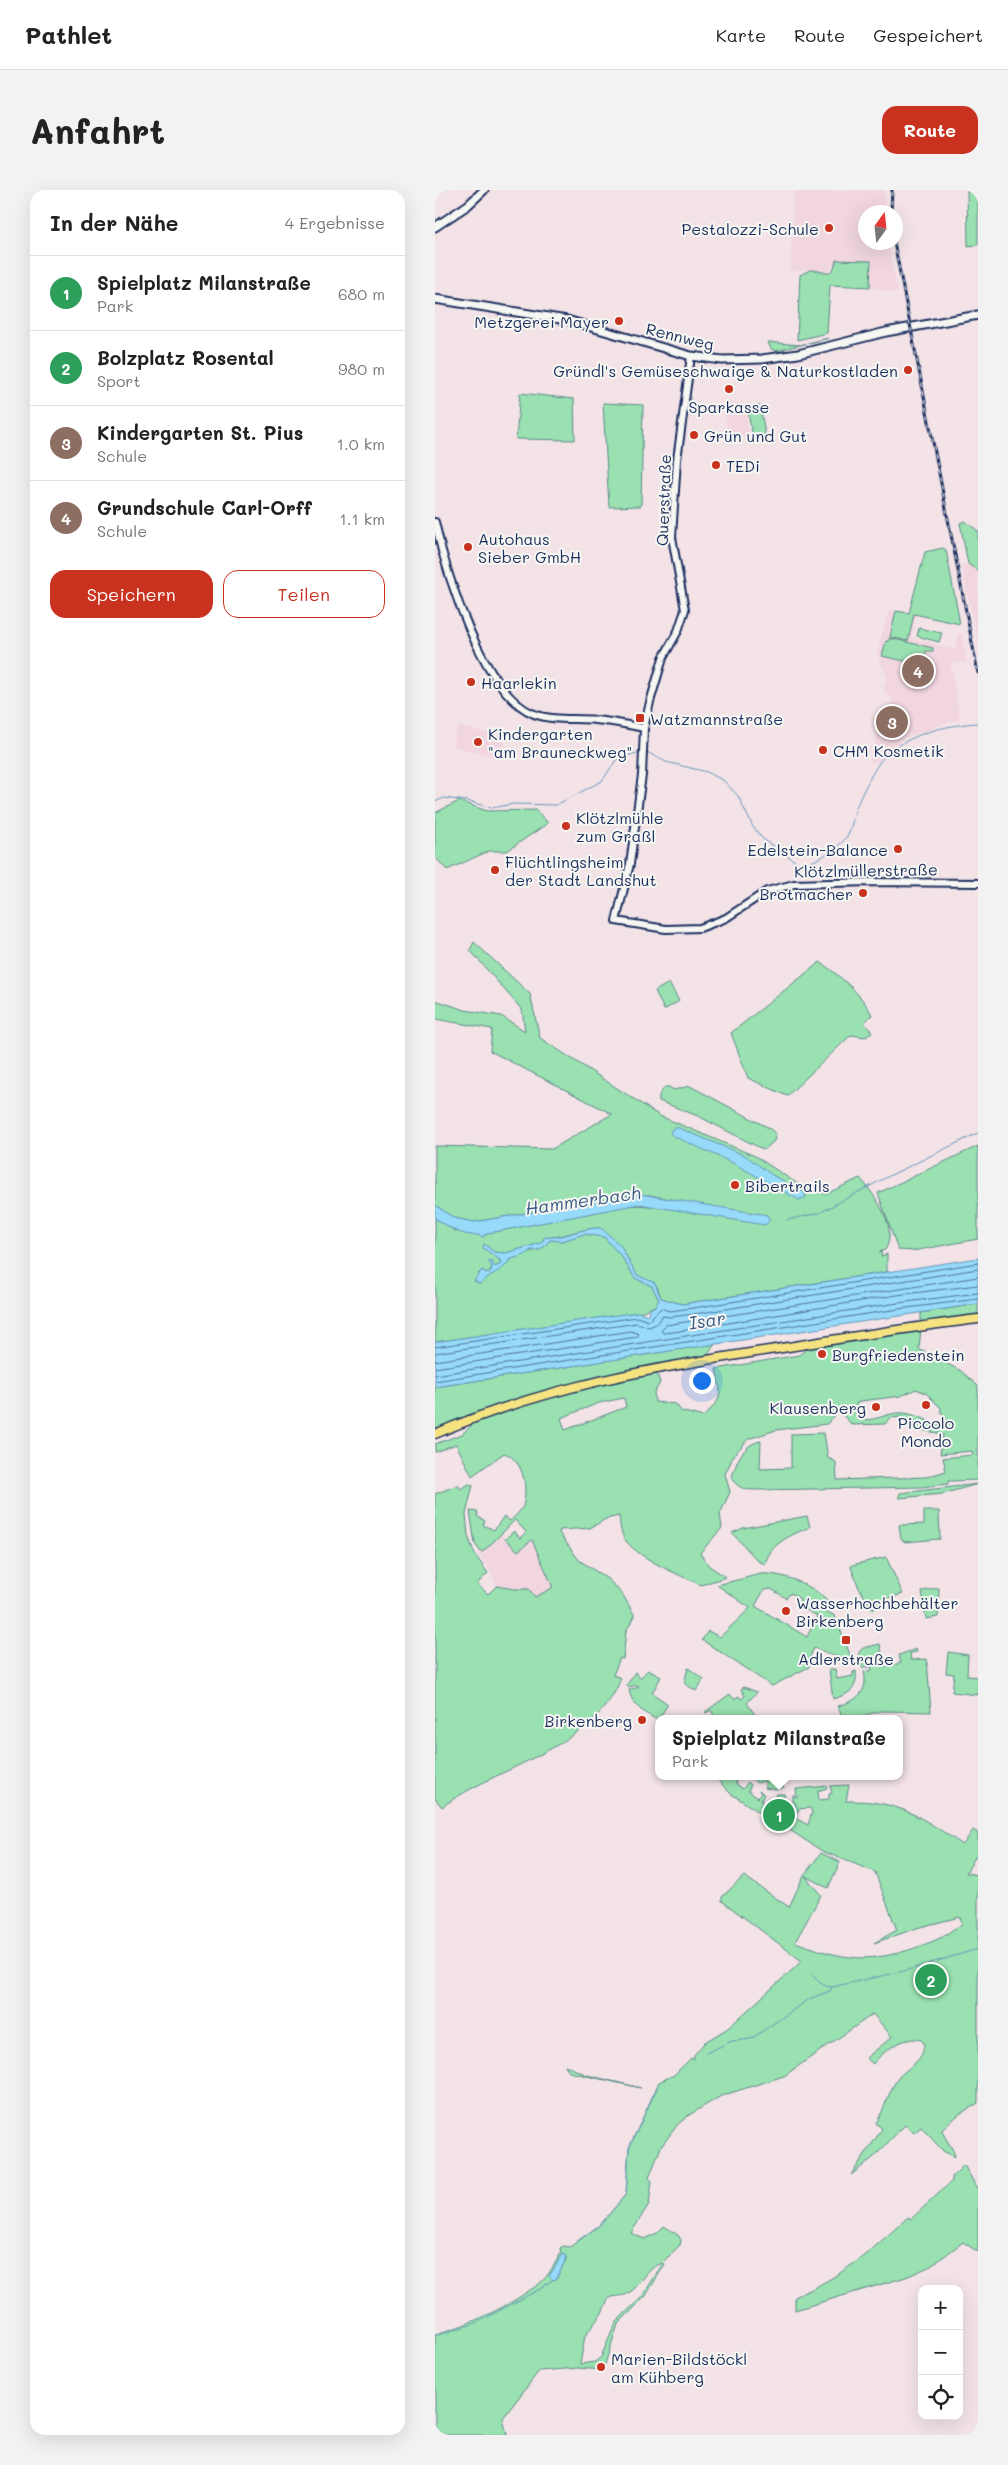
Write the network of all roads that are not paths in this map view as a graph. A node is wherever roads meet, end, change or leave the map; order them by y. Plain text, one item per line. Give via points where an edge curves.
1 (484, 190) edge
2 (435, 227) edge
3 (435, 300) edge
4 (978, 315) edge
5 (691, 356) junction
6 (435, 522) edge
7 (644, 728) junction
8 (978, 883) edge
9 (616, 921) joint
10 (978, 1319) edge
11 (435, 1434) edge

1 - 2 main road
3 - 5 main road, Rennweg via 567,320
4 - 5 main road, Rennweg via 772,358 722,360
5 - 7 street, Querstraße via 672,528 673,552 685,610 663,658
6 - 7 street via 453,587 495,678 507,695 524,709 541,716
7 - 9 street, Querstraße via 630,864
8 - 9 street, Klötzlmüllerstraße via 794,884 767,891 726,918 700,928 666,929
10 - 11 main road via 856,1335 615,1375 508,1405

